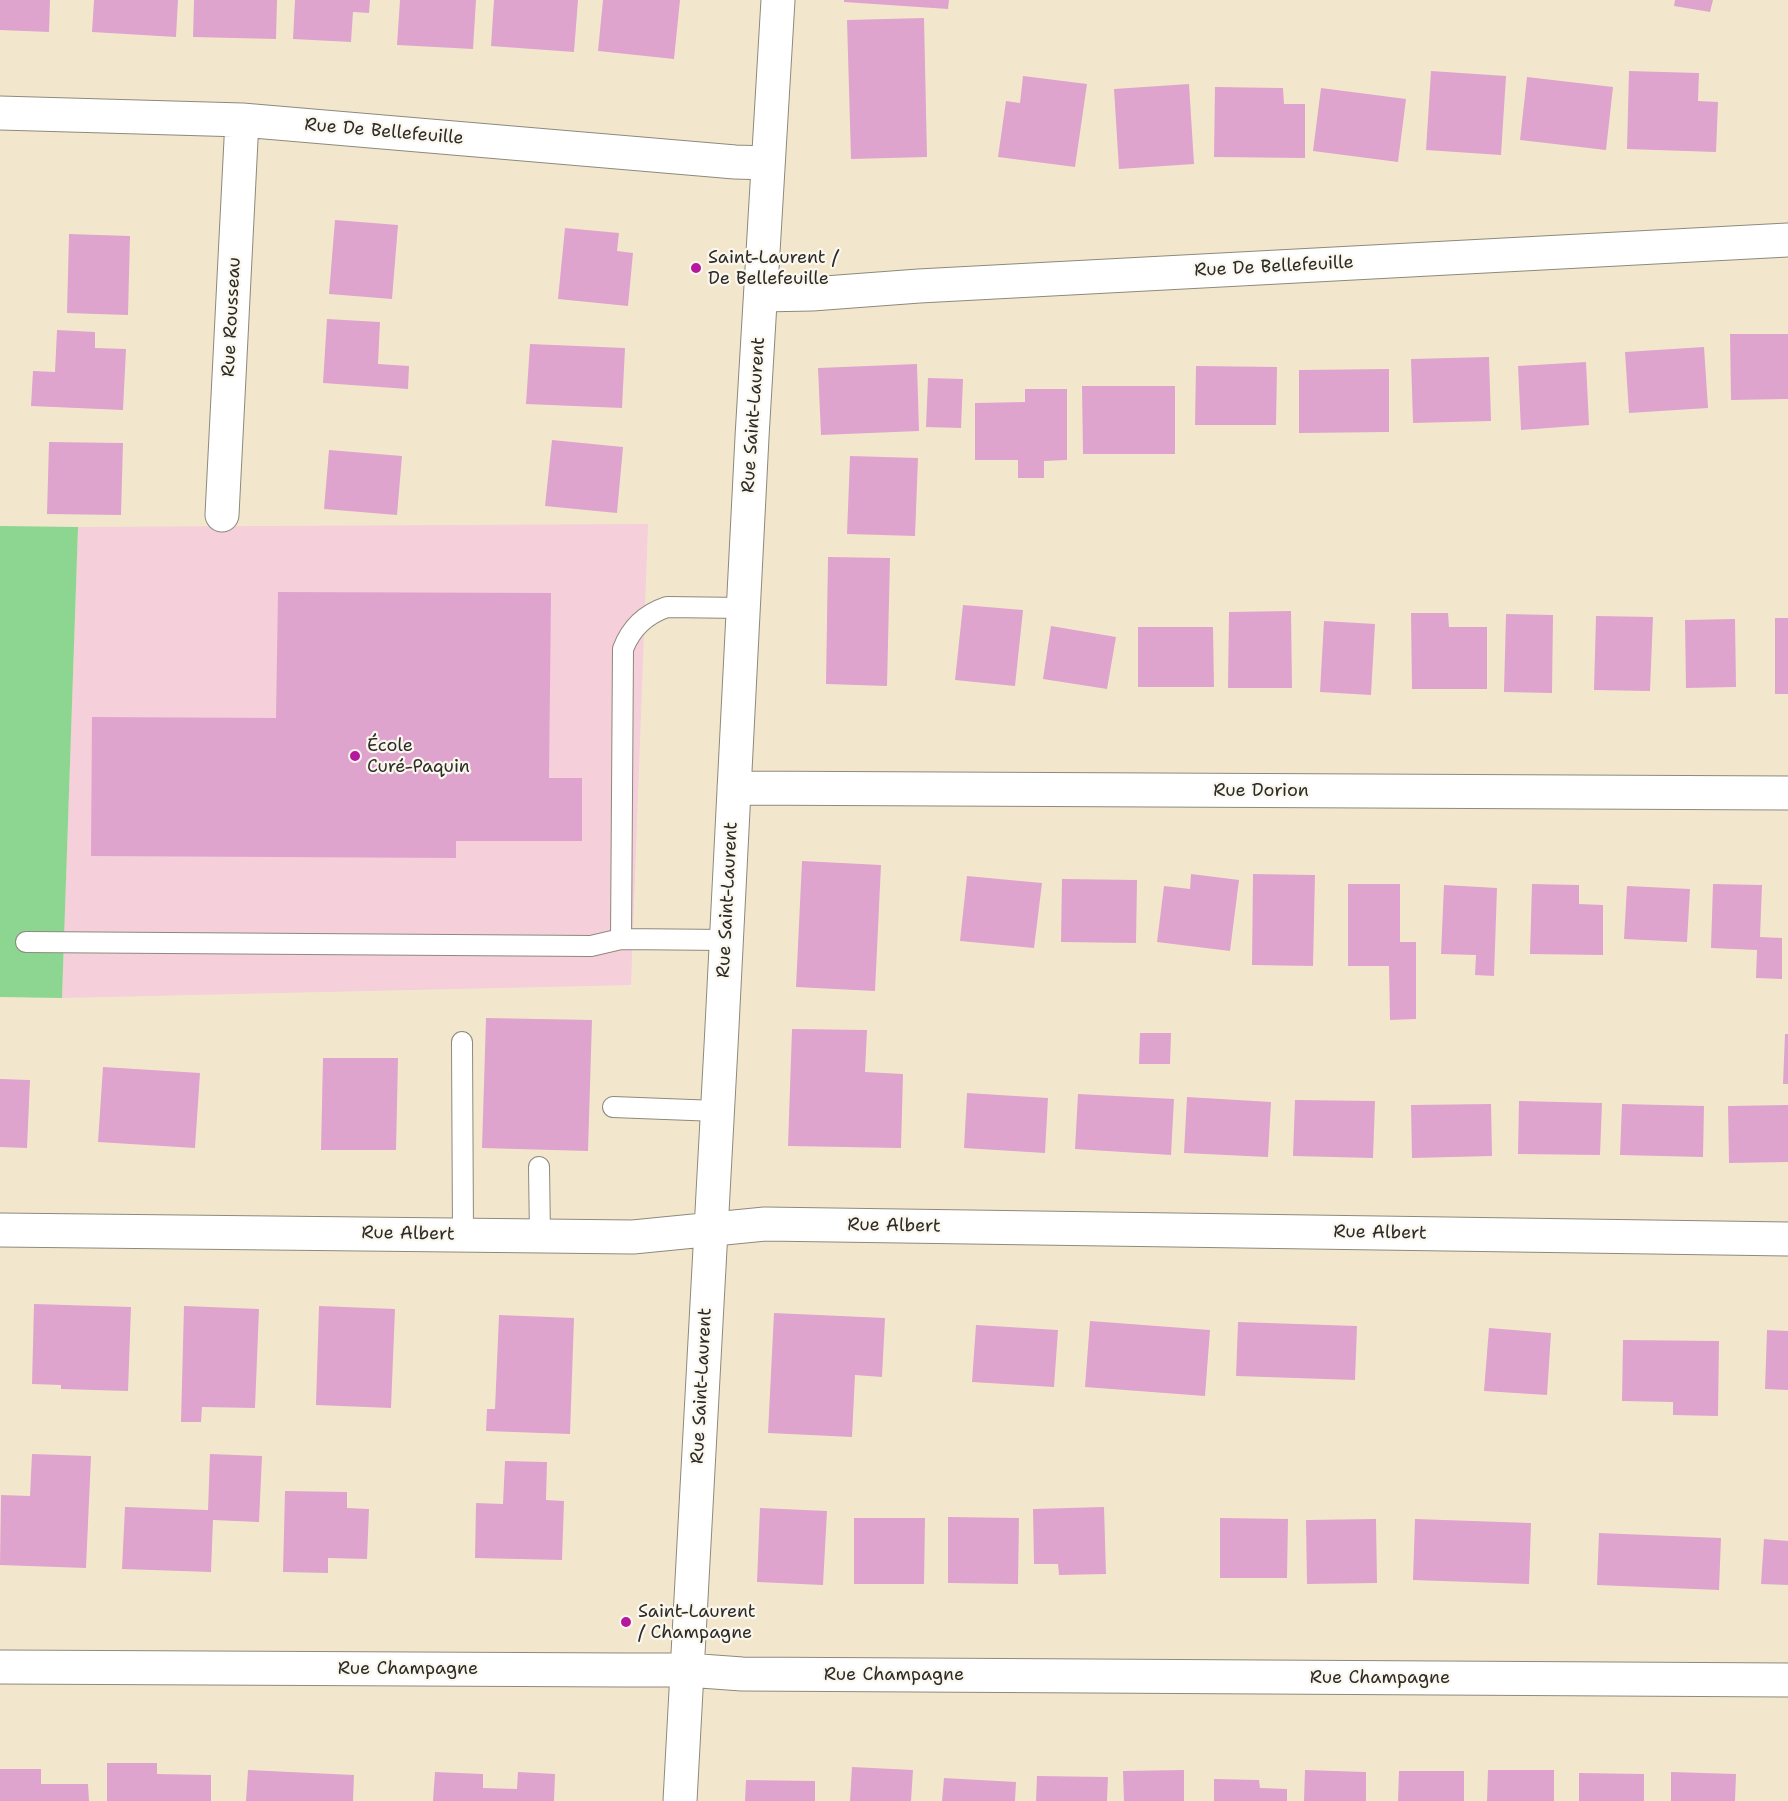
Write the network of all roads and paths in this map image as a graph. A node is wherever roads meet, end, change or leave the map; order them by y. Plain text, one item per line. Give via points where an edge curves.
1 (778, 0) edge
2 (0, 113) edge
3 (243, 120) junction
4 (768, 163) junction
5 (1788, 240) edge
6 (761, 295) junction
7 (222, 515) dead end
8 (743, 608) junction
9 (734, 788) junction
10 (1788, 793) edge
11 (621, 939) junction
12 (726, 940) junction
13 (26, 942) dead end
14 (462, 1042) dead end
15 (613, 1107) dead end
16 (717, 1111) junction
17 (539, 1167) dead end
18 (0, 1230) edge
19 (710, 1230) junction
20 (463, 1235) junction
21 (540, 1236) junction
22 (1788, 1239) edge
23 (0, 1667) edge
24 (687, 1670) junction
25 (1788, 1680) edge
26 (680, 1801) edge

1 - 4 street, Rue Saint-Laurent
2 - 3 street, Rue De Bellefeuille
3 - 4 street, Rue De Bellefeuille
3 - 7 street, Rue Rousseau
4 - 6 street, Rue Saint-Laurent
5 - 6 street, Rue De Bellefeuille
6 - 8 street, Rue Saint-Laurent
8 - 9 street, Rue Saint-Laurent
8 - 11 lane via 667,607 644,618 627,638 623,649
9 - 10 street, Rue Dorion
9 - 12 street, Rue Saint-Laurent
11 - 12 lane
11 - 13 lane via 591,946
12 - 16 street, Rue Saint-Laurent
14 - 20 lane
15 - 16 lane
16 - 19 street, Rue Saint-Laurent
17 - 21 lane
18 - 20 street, Rue Albert
19 - 21 street, Rue Albert via 633,1237
19 - 22 street, Rue Albert via 765,1224
19 - 24 street, Rue Saint-Laurent
20 - 21 street, Rue Albert
23 - 24 street, Rue Champagne
24 - 25 street, Rue Champagne via 742,1674
24 - 26 street, Rue Saint-Laurent

